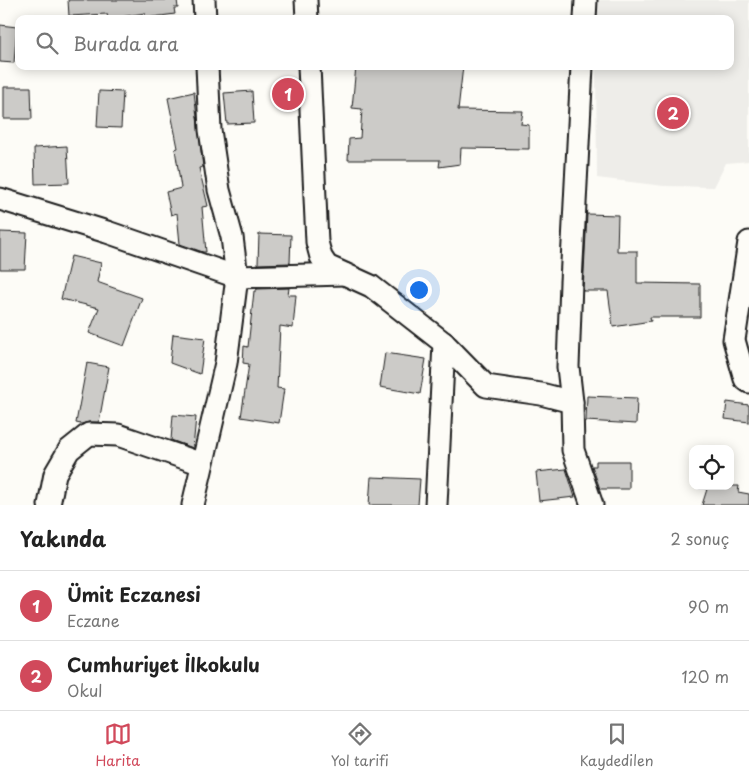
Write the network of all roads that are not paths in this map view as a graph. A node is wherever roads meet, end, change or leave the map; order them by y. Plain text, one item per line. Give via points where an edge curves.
1 (204, 0) edge
2 (306, 0) edge
3 (586, 0) edge
4 (205, 15) edge
5 (307, 15) edge
6 (585, 15) edge
7 (208, 70) edge
8 (310, 70) edge
9 (582, 70) edge
10 (0, 199) edge
11 (749, 242) edge
12 (345, 274) junction
13 (238, 277) junction
14 (444, 343) junction
15 (749, 382) edge
16 (572, 402) junction
17 (202, 464) junction
18 (49, 505) edge
19 (193, 505) edge
20 (436, 505) edge
21 (592, 505) edge

1 - 4 street
2 - 5 street
3 - 6 street
7 - 13 street via 210,130
8 - 12 street via 320,257 327,266
9 - 16 street via 570,291 568,367
10 - 13 street
11 - 15 street via 734,340 745,379
12 - 13 street
12 - 14 street via 371,286
13 - 17 street via 226,364
14 - 16 street via 486,386
14 - 20 street
16 - 21 street via 574,450
17 - 18 street via 118,436 89,434 69,450 55,474
17 - 19 street

